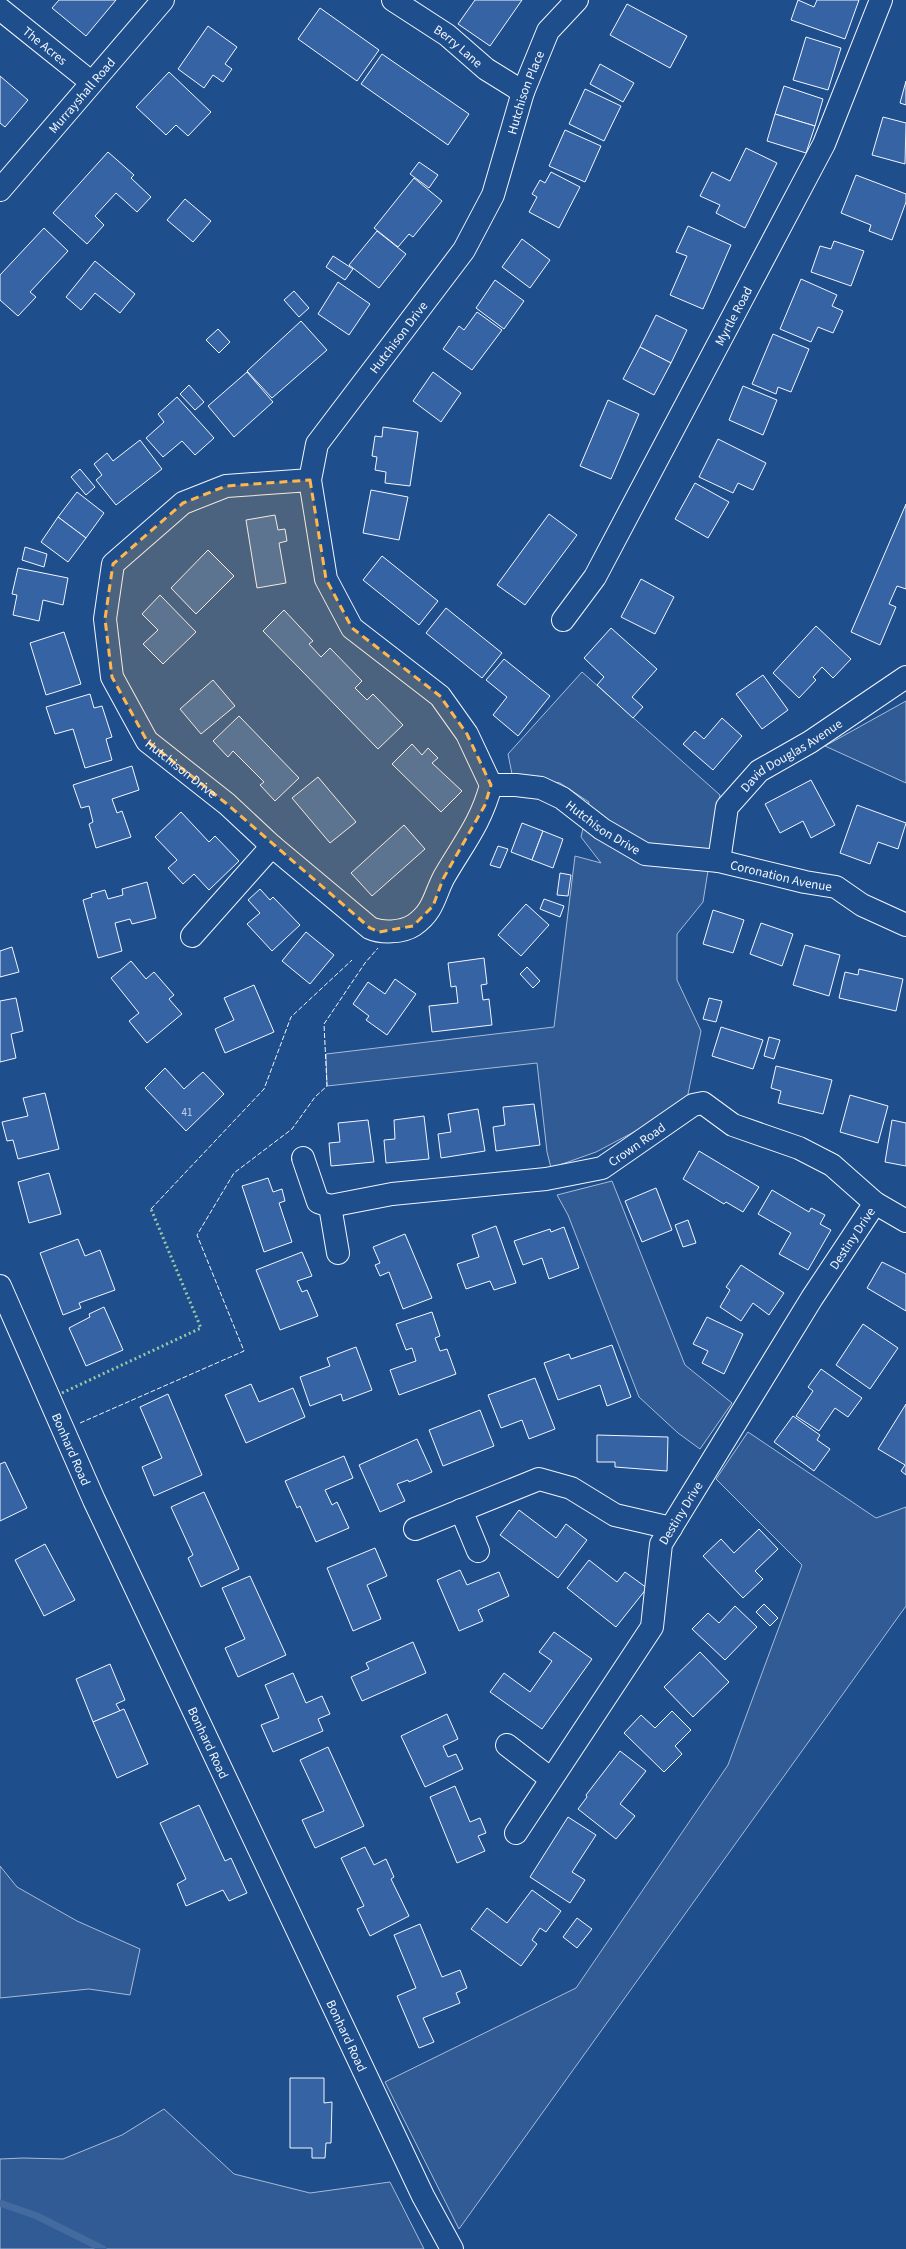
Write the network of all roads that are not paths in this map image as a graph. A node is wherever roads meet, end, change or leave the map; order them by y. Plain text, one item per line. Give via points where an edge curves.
1 (163, 0) edge
2 (393, 0) edge
3 (577, 0) edge
4 (881, 0) edge
5 (0, 9) edge
6 (91, 82) junction
7 (523, 92) junction
8 (0, 190) edge
9 (493, 195) joint
10 (310, 480) junction
11 (563, 620) dead end
12 (906, 677) edge
13 (491, 785) junction
14 (272, 846) junction
15 (719, 861) junction
16 (906, 925) edge
17 (192, 936) dead end
18 (302, 1158) dead end
19 (875, 1203) junction
20 (330, 1206) junction
21 (906, 1221) edge
22 (338, 1253) dead end
23 (0, 1286) edge
24 (461, 1510) junction
25 (671, 1528) junction
26 (415, 1529) dead end
27 (478, 1551) dead end
28 (507, 1745) dead end
29 (551, 1778) junction
30 (516, 1833) dead end
31 (452, 2249) edge

1 - 6 street, Murrayshall Road
2 - 7 street, Berry Lane via 447,35 486,69
3 - 7 street, Hutchison Place via 548,31
4 - 11 street, Myrtle Road via 824,144 595,577
5 - 6 street, The Acres
6 - 8 street, Murrayshall Road
7 - 9 street, Hutchison Place
9 - 10 street, Hutchison Drive via 464,250 317,444
10 - 13 street, Hutchison Drive via 326,580 352,628 440,696 467,734
10 - 14 street, Hutchison Drive via 226,486 183,503 113,564 105,619 112,677 147,741 227,804
12 - 15 street, David Douglas Avenue via 810,742 759,771 727,807
13 - 14 street, Hutchison Drive via 480,820 443,879 433,906 413,926 379,932 370,928
13 - 15 street, Hutchison Drive via 540,788 562,798 602,829 645,854
14 - 17 street
15 - 16 street, Coronation Avenue via 836,887 862,905
18 - 20 street via 318,1202
19 - 20 street, Crown Road via 832,1165 799,1148 733,1125 704,1103 693,1105 602,1168 546,1179 392,1194
19 - 21 street, Crown Road
19 - 25 street, Destiny Drive via 812,1298
20 - 22 street
23 - 31 street, Bonhard Road via 94,1500 423,2196
24 - 25 street via 539,1478 571,1488 615,1515
24 - 26 street
24 - 27 street
25 - 29 street, Destiny Drive via 662,1544 652,1627
28 - 29 street
29 - 30 street, Destiny Drive

